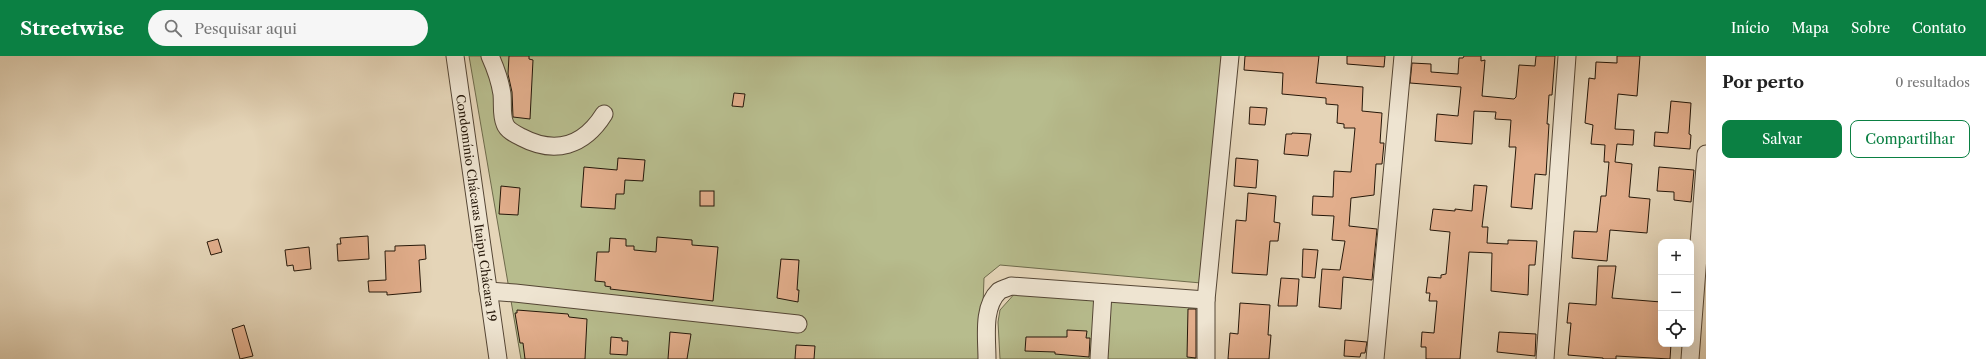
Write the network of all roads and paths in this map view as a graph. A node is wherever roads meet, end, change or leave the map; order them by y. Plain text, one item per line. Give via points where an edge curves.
1 (454, 56) edge
2 (490, 56) edge
3 (1230, 56) edge
4 (1403, 56) edge
5 (1567, 56) edge
6 (604, 114) dead end
7 (1706, 154) edge
8 (488, 292) junction
9 (1103, 293) junction
10 (1206, 300) junction
11 (798, 324) dead end
12 (498, 359) edge
13 (987, 359) edge
14 (1099, 359) edge
15 (1206, 359) edge
16 (1375, 359) edge
17 (1545, 359) edge
18 (1690, 359) edge

1 - 8 street, Condomínio Chácaras Itaipu Chácara 19
2 - 6 street via 502,93 505,126 512,133 548,146 567,146 596,128
3 - 10 street
4 - 16 street
5 - 17 street
7 - 18 street
8 - 11 street
8 - 12 street, Condomínio Chácaras Itaipu Chácara 19
9 - 10 street
9 - 13 street via 1011,286 1000,290 991,302
9 - 14 street
10 - 15 street

